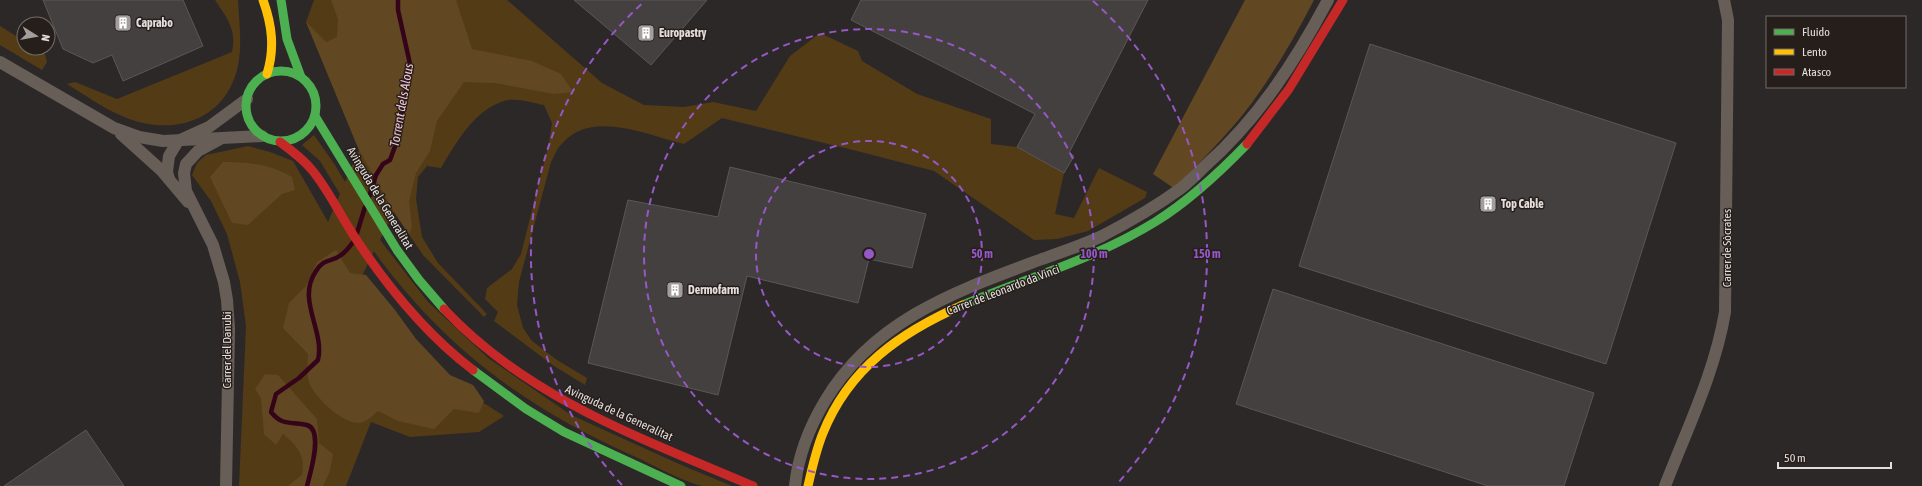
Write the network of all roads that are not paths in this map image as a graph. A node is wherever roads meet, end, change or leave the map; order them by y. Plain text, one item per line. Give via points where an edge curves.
1 (263, 0) edge
2 (281, 0) edge
3 (1328, 0) edge
4 (1343, 0) edge
5 (1724, 0) edge
6 (0, 62) edge
7 (267, 74) junction
8 (301, 77) junction
9 (247, 99) junction
10 (315, 116) junction
11 (114, 128) junction
12 (262, 136) junction
13 (222, 138) junction
14 (178, 141) junction
15 (280, 142) junction
16 (170, 179) junction
17 (200, 219) junction
18 (226, 486) edge
19 (681, 486) edge
20 (752, 486) edge
21 (795, 486) edge
22 (808, 486) edge
23 (1665, 486) edge

1 - 7 street via 272,30 273,48
2 - 8 street via 287,38
3 - 21 street, Carrer de Leonardo da Vinci via 1295,58 1260,109 1228,145 1181,188 1143,214 1101,236 917,311 867,348 834,386 820,409 809,432
4 - 22 street, Carrer de Leonardo da Vinci via 1321,41 1289,91 1256,135 1238,155 1170,212 1104,249 929,320 905,333 881,352 840,400 825,428
5 - 23 street, Carrer de Sòcrates via 1728,20 1725,312 1708,376
6 - 11 street, Carrer del Danubi
7 - 8 street via 285,71
7 - 9 street via 254,84
8 - 10 street via 314,94
9 - 12 street via 246,110 249,120
9 - 14 street, Carrer del Danubi via 210,127
10 - 15 street via 306,132 290,141
10 - 20 street, Avinguda de la Generalitat via 378,223 430,294 507,364 539,386 611,425
11 - 14 street, Carrer del Danubi via 150,140
11 - 16 street, Carrer del Danubi
12 - 13 street, Carrer del Danubi
12 - 15 street
13 - 14 street, Carrer del Danubi
13 - 17 street, Carrer del Danubi via 198,151 186,164 186,191
14 - 16 street via 168,156 167,172
15 - 19 street via 312,170 375,266 414,316 452,354 493,385 564,432
16 - 17 street, Carrer del Danubi
17 - 18 street, Carrer del Danubi via 213,245 227,300 229,329

